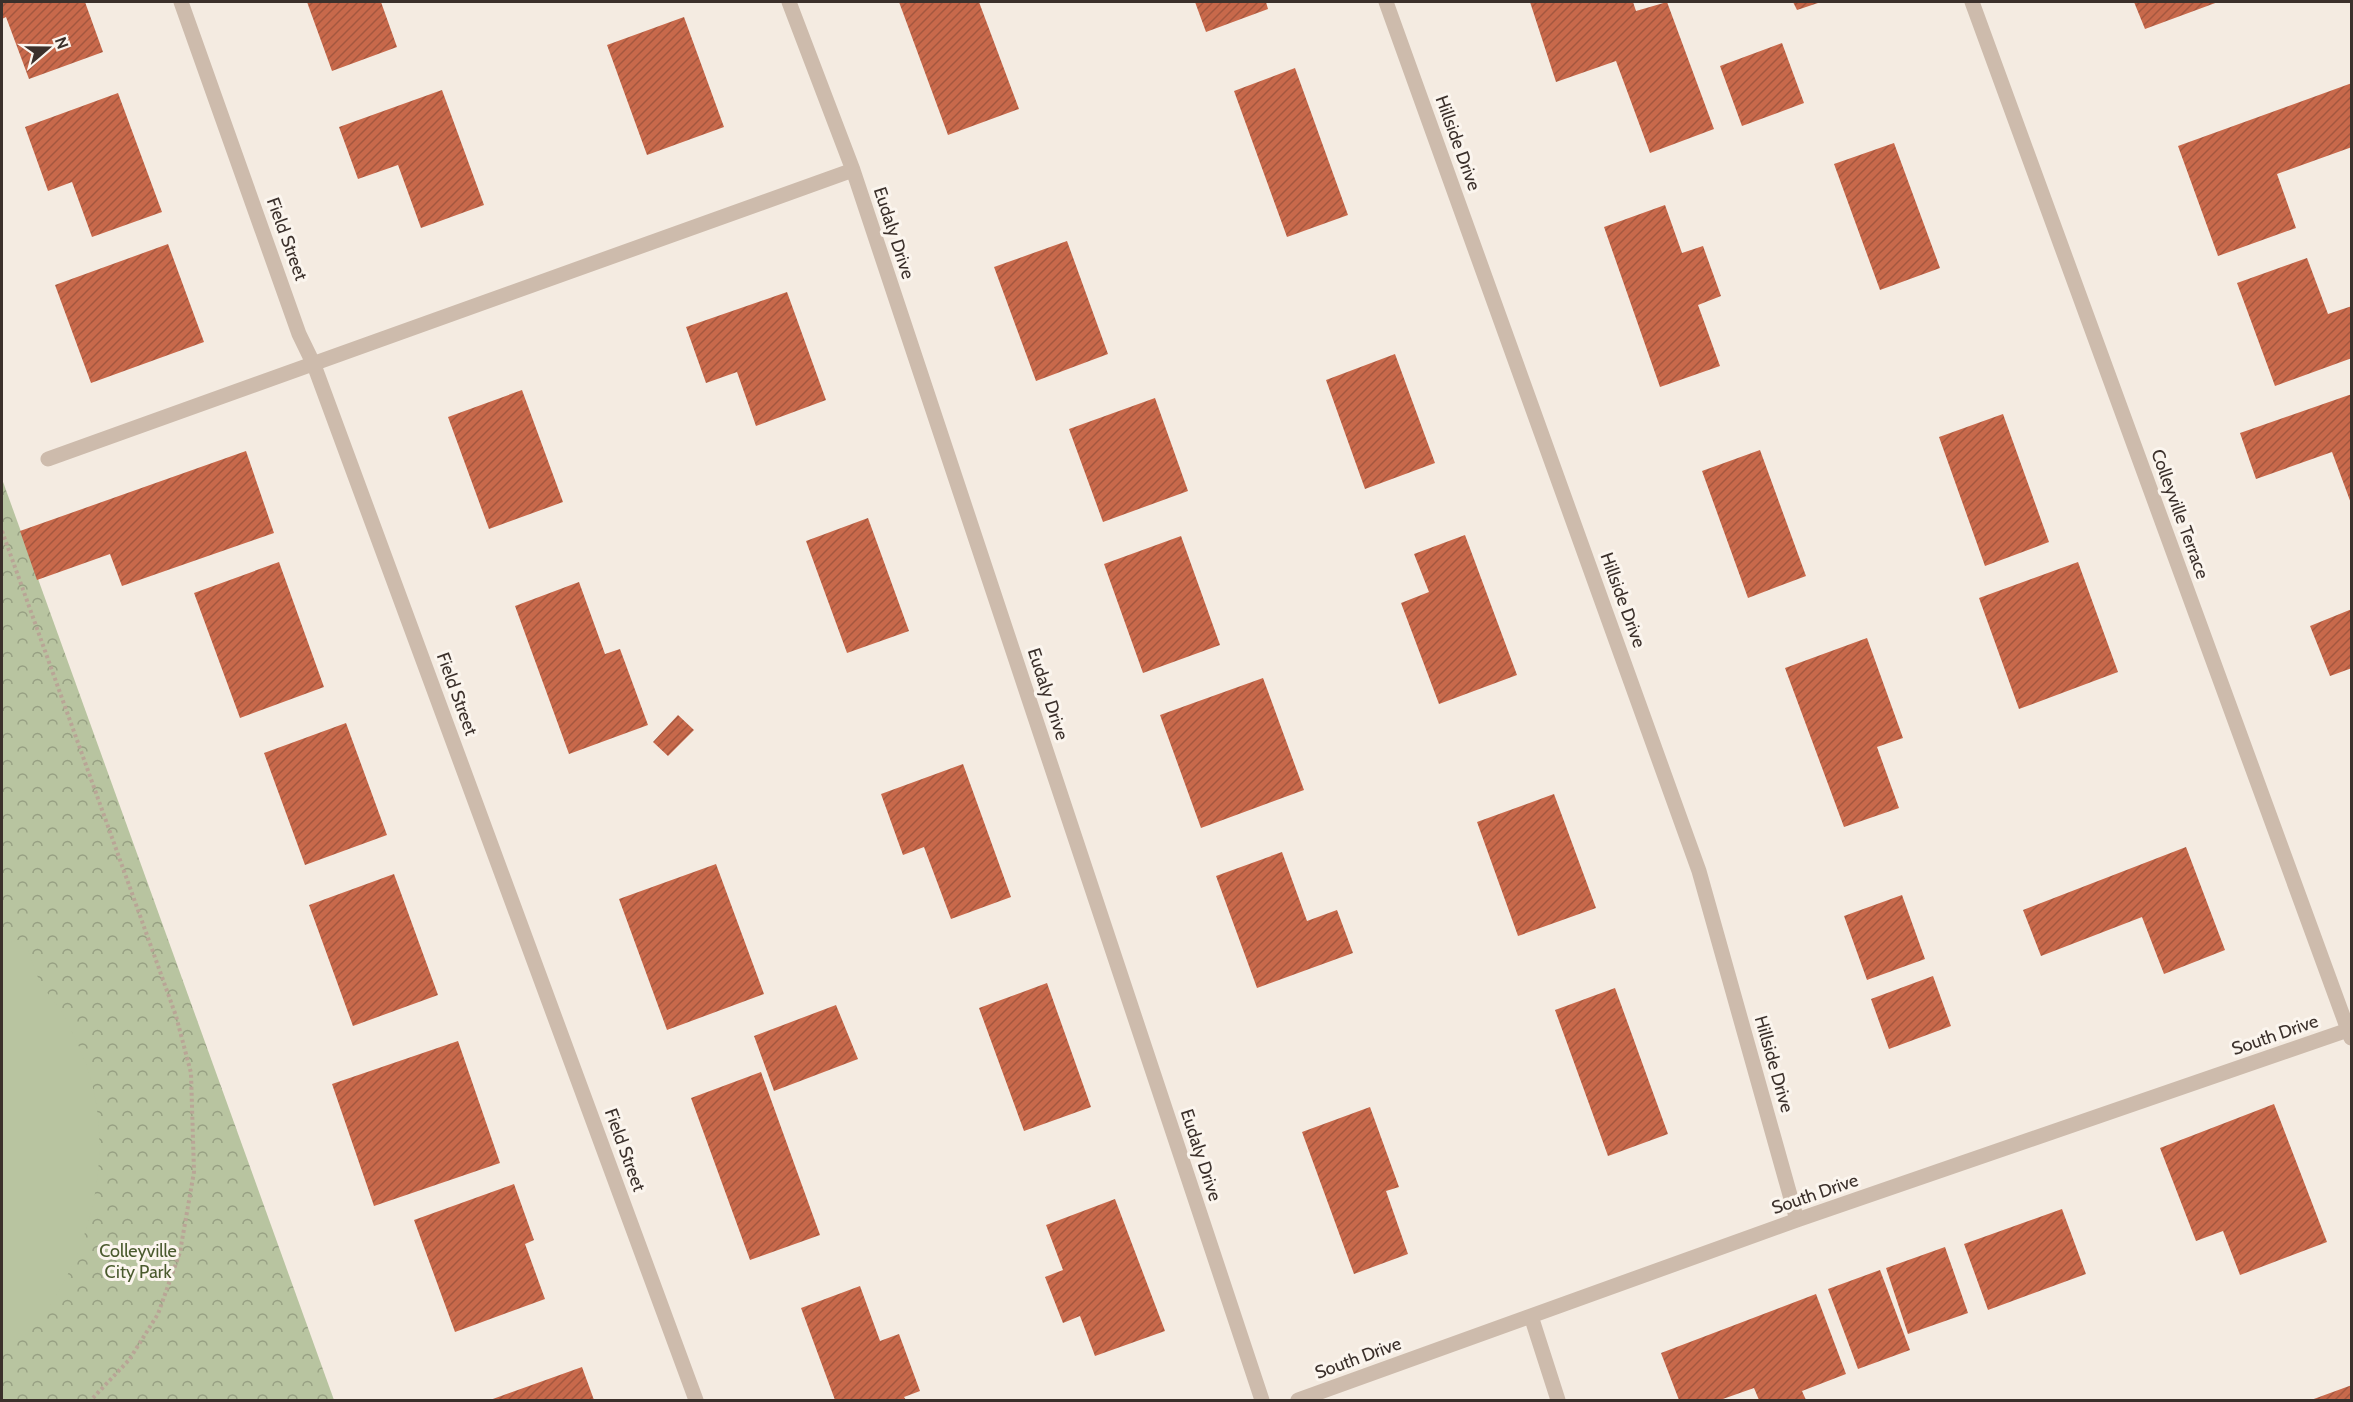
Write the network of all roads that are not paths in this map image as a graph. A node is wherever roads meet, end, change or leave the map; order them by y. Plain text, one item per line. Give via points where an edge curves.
1 (181, 2) edge
2 (789, 2) edge
3 (1386, 2) edge
4 (1972, 2) edge
5 (853, 170) junction
6 (314, 365) junction
7 (48, 459) dead end
8 (2350, 1035) edge
9 (1797, 1221) junction
10 (1531, 1316) junction
11 (696, 1401) edge
12 (1262, 1401) edge
13 (1298, 1401) edge
14 (1558, 1401) edge

1 - 6 street, Field Street via 299,334
2 - 5 street, Eudaly Drive
3 - 9 street, Hillside Drive via 1699,871
4 - 8 street, Colleyville Terrace
5 - 6 street
5 - 12 street, Eudaly Drive
6 - 7 street
6 - 11 street, Field Street
8 - 9 street, South Drive
9 - 10 street, South Drive
10 - 13 street, South Drive
10 - 14 street

